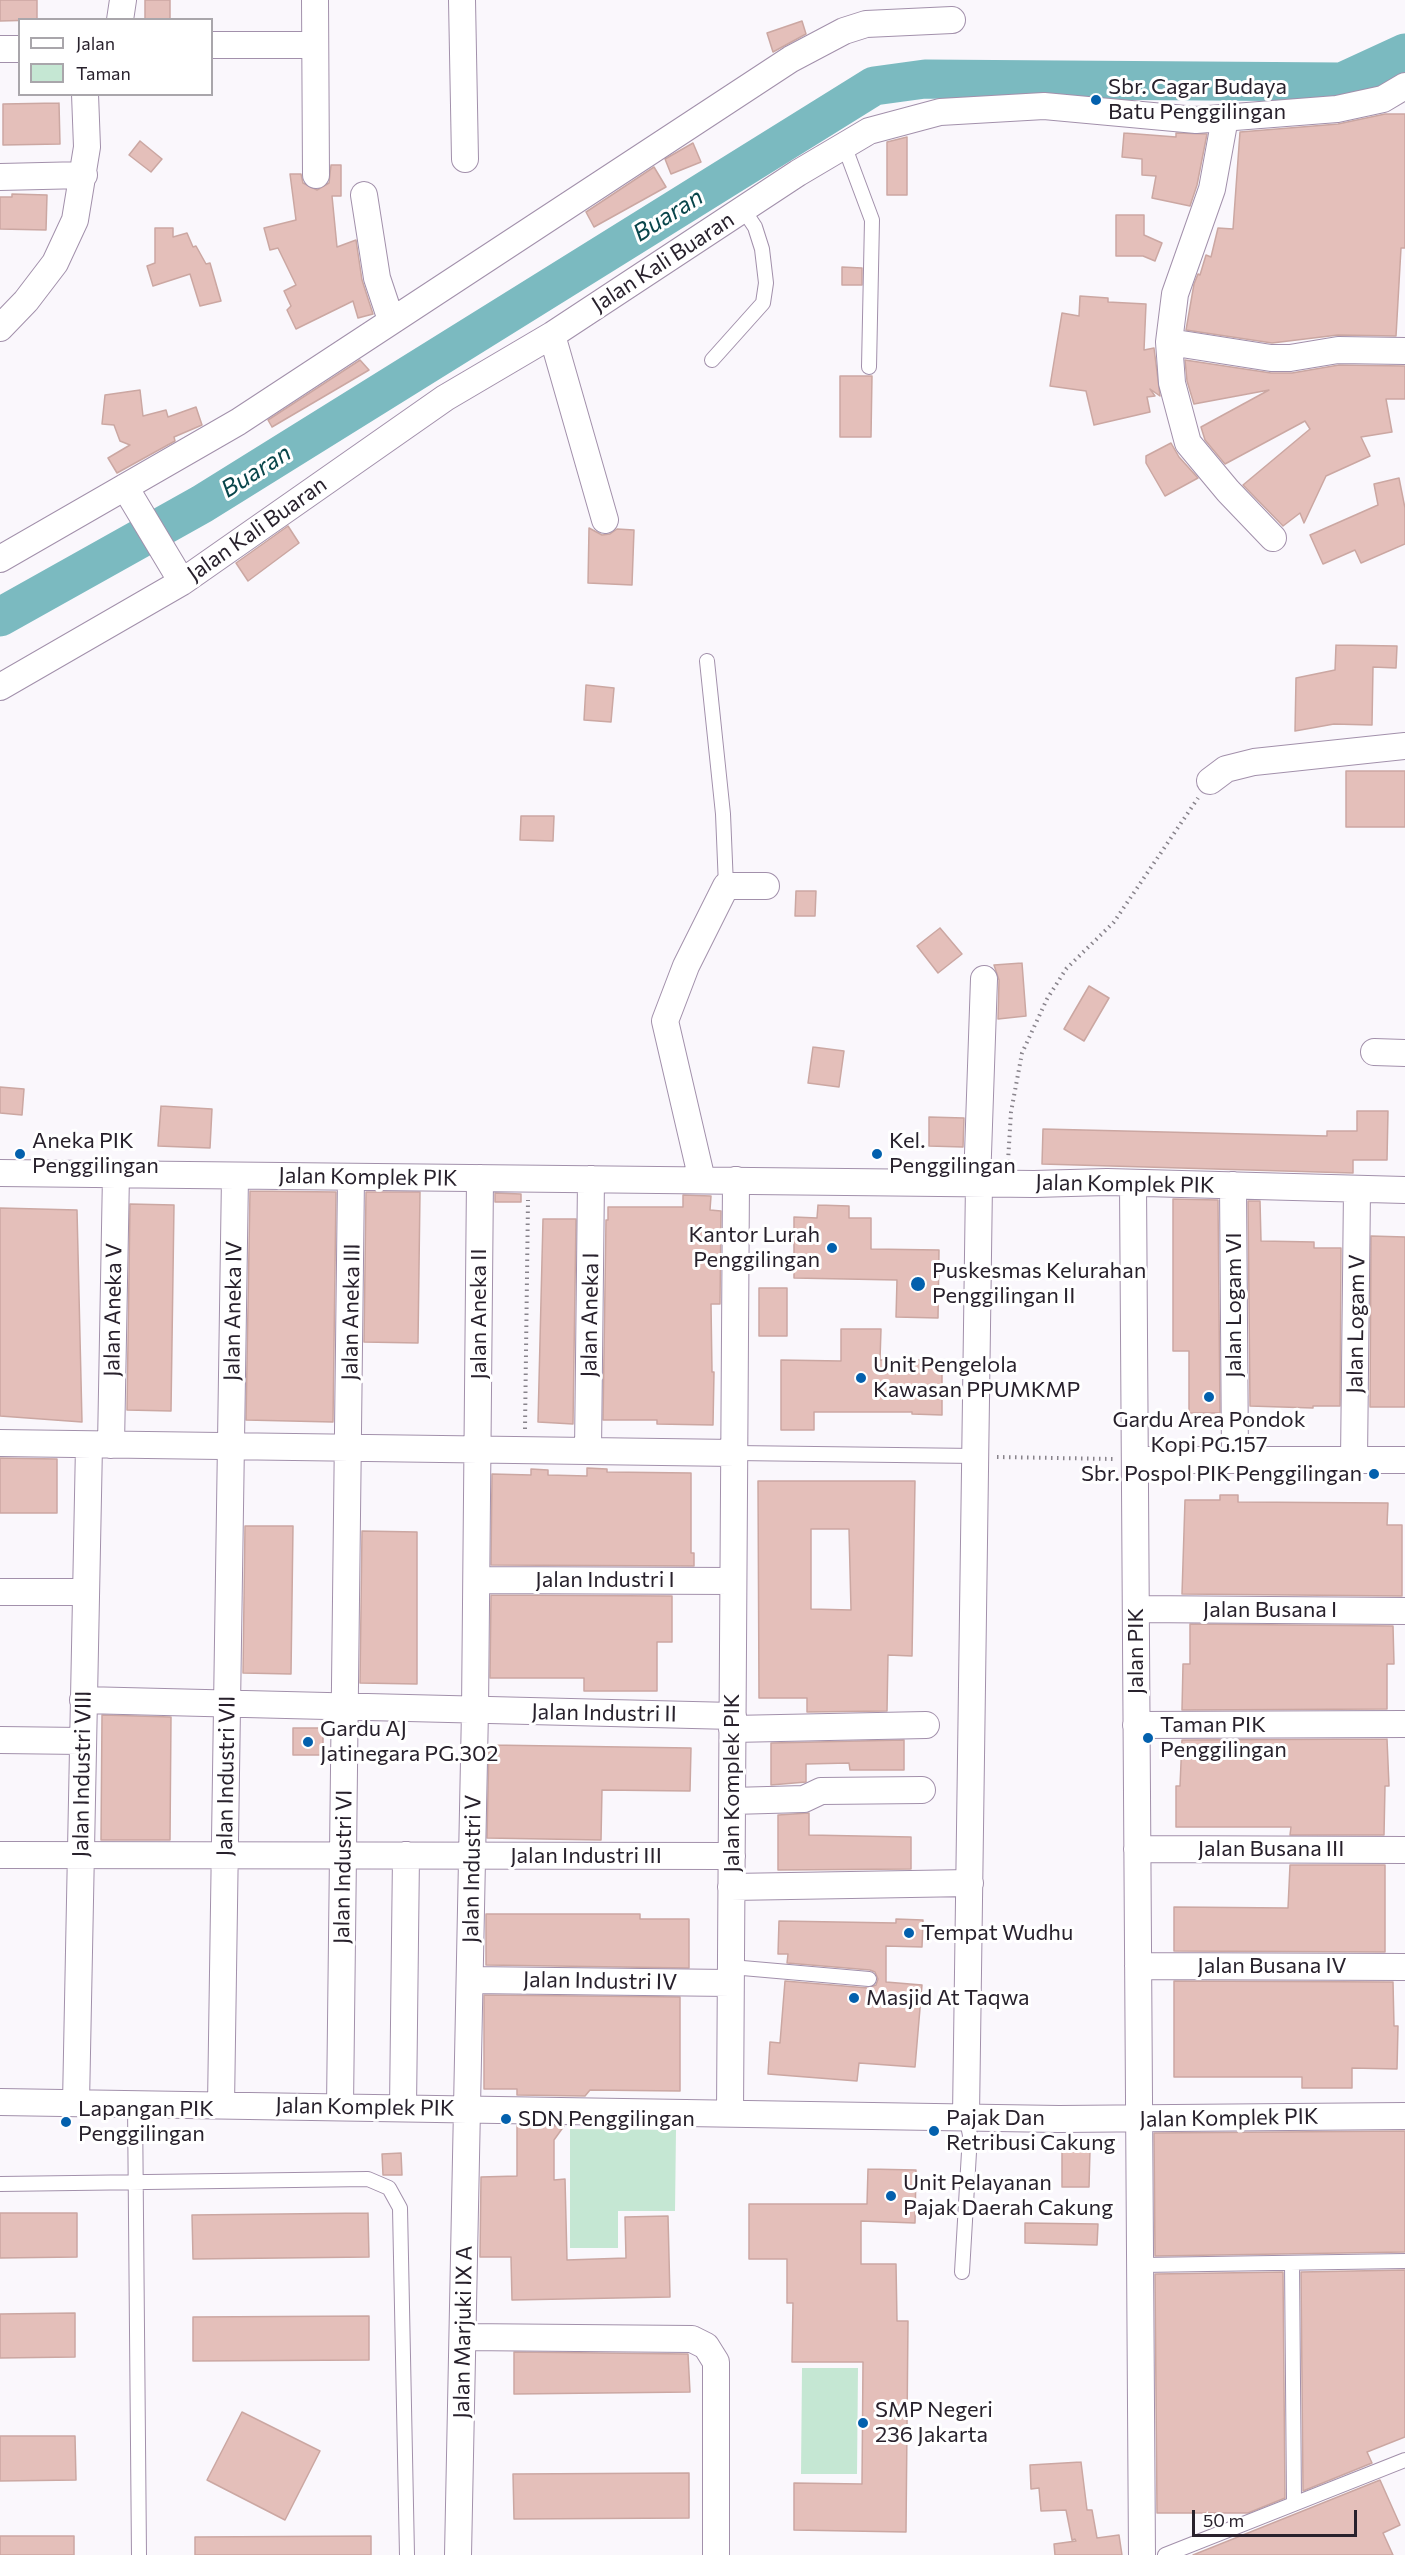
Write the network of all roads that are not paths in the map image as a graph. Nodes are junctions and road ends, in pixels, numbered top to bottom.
1 (123, 0) edge
2 (315, 0) edge
3 (462, 0) edge
4 (120, 18) edge
5 (952, 20) dead end
6 (213, 45) edge
7 (315, 45) junction
8 (0, 49) edge
9 (18, 49) edge
10 (1405, 86) edge
11 (85, 96) edge
12 (101, 96) edge
13 (1226, 118) junction
14 (844, 145) junction
15 (102, 153) dead end
16 (465, 159) dead end
17 (316, 175) dead end
18 (84, 176) junction
19 (0, 177) edge
20 (364, 195) dead end
21 (743, 209) junction
22 (26, 301) junction
23 (0, 302) edge
24 (391, 320) junction
25 (0, 328) edge
26 (552, 335) junction
27 (1169, 342) junction
28 (1405, 351) edge
29 (712, 360) dead end
30 (869, 367) dead end
31 (128, 492) junction
32 (605, 520) dead end
33 (1274, 538) dead end
34 (0, 559) edge
35 (178, 575) junction
36 (707, 661) dead end
37 (0, 687) edge
38 (1405, 746) edge
39 (1210, 781) road end
40 (726, 886) junction
41 (766, 886) dead end
42 (984, 979) dead end
43 (1374, 1052) dead end
44 (1405, 1053) edge
45 (0, 1173) edge
46 (116, 1174) junction
47 (235, 1176) junction
48 (351, 1177) junction
49 (480, 1178) junction
50 (591, 1179) junction
51 (702, 1180) junction
52 (736, 1180) junction
53 (978, 1183) junction
54 (1134, 1183) junction
55 (1233, 1185) junction
56 (1357, 1189) junction
57 (1405, 1190) edge
58 (0, 1443) edge
59 (100, 1445) junction
60 (231, 1446) junction
61 (349, 1448) junction
62 (479, 1450) junction
63 (588, 1451) junction
64 (735, 1454) junction
65 (976, 1456) junction
66 (1135, 1460) junction
67 (1235, 1460) junction
68 (1354, 1460) junction
69 (1405, 1460) edge
70 (477, 1580) junction
71 (733, 1581) junction
72 (0, 1592) edge
73 (86, 1592) junction
74 (1136, 1609) junction
75 (1405, 1611) edge
76 (83, 1700) junction
77 (227, 1704) junction
78 (345, 1706) junction
79 (476, 1710) junction
80 (733, 1722) junction
81 (1405, 1724) edge
82 (926, 1725) dead end
83 (1136, 1725) junction
84 (0, 1740) edge
85 (82, 1741) junction
86 (922, 1790) dead end
87 (732, 1801) junction
88 (1137, 1849) junction
89 (1405, 1850) edge
90 (0, 1855) edge
91 (80, 1855) junction
92 (225, 1855) junction
93 (343, 1855) junction
94 (406, 1855) junction
95 (472, 1855) junction
96 (732, 1856) junction
97 (970, 1883) junction
98 (731, 1887) junction
99 (1138, 1966) junction
100 (1405, 1967) edge
101 (731, 1975) junction
102 (869, 1979) dead end
103 (470, 1980) junction
104 (0, 2102) edge
105 (76, 2103) junction
106 (135, 2104) junction
107 (221, 2105) junction
108 (340, 2107) junction
109 (403, 2108) junction
110 (467, 2109) junction
111 (730, 2112) junction
112 (966, 2116) junction
113 (1405, 2116) edge
114 (1139, 2119) junction
115 (0, 2184) edge
116 (135, 2184) junction
117 (1405, 2261) edge
118 (1292, 2263) junction
119 (1142, 2265) junction
120 (962, 2272) dead end
121 (463, 2337) junction
122 (1405, 2460) edge
123 (1294, 2502) junction
124 (139, 2555) edge
125 (407, 2555) edge
126 (458, 2555) edge
127 (716, 2555) edge
128 (1142, 2555) edge
129 (1166, 2555) edge

1 - 4 street
2 - 7 street
3 - 16 street
5 - 24 street
6 - 7 street
7 - 17 street
8 - 9 street
10 - 13 street, Jalan Kali Buaran
11 - 18 street
12 - 15 street
13 - 14 street, Jalan Kali Buaran
13 - 27 street
14 - 21 street, Jalan Kali Buaran
14 - 30 lane
18 - 19 street
18 - 22 street
20 - 24 street
21 - 26 street, Jalan Kali Buaran
21 - 29 lane
22 - 23 street
22 - 25 street
24 - 31 street
26 - 32 street
26 - 35 street, Jalan Kali Buaran
27 - 28 street
27 - 33 street
31 - 34 street
31 - 35 street
35 - 37 street, Jalan Kali Buaran
36 - 40 lane
38 - 39 street
40 - 41 street
40 - 51 street
42 - 53 street
43 - 44 street
45 - 46 street, Jalan Komplek PIK
46 - 47 street, Jalan Komplek PIK
46 - 59 street, Jalan Aneka V
47 - 48 street, Jalan Komplek PIK
47 - 60 street, Jalan Aneka IV
48 - 49 street, Jalan Komplek PIK
48 - 61 street, Jalan Aneka III
49 - 50 street, Jalan Komplek PIK
49 - 62 street, Jalan Aneka II
50 - 51 street, Jalan Komplek PIK
50 - 63 street, Jalan Aneka I
51 - 52 street, Jalan Komplek PIK
52 - 53 street, Jalan Komplek PIK
52 - 64 street, Jalan Komplek PIK
53 - 54 street, Jalan Komplek PIK
53 - 65 street
54 - 55 street, Jalan Komplek PIK
54 - 66 street, Jalan PIK
55 - 56 street, Jalan Komplek PIK
55 - 67 street, Jalan Logam VI
56 - 57 street, Jalan Komplek PIK
56 - 68 street, Jalan Logam V
58 - 59 street
59 - 60 street
59 - 73 street, Jalan Industri VIII
60 - 61 street
60 - 77 street, Jalan Industri VII
61 - 62 street
61 - 78 street, Jalan Industri VI
62 - 63 street
62 - 70 street, Jalan Industri V
63 - 64 street
64 - 65 lane
64 - 71 street, Jalan Komplek PIK
65 - 97 street
66 - 67 street
66 - 74 street, Jalan PIK
67 - 68 street
68 - 69 street
70 - 71 street, Jalan Industri I
70 - 79 street, Jalan Industri V
71 - 80 street, Jalan Komplek PIK
72 - 73 street
73 - 76 street, Jalan Industri VIII
74 - 75 street, Jalan Busana I
74 - 83 street, Jalan PIK
76 - 77 street
76 - 85 street, Jalan Industri VIII
77 - 78 street
77 - 92 street, Jalan Industri VII
78 - 79 street
78 - 93 street, Jalan Industri VI
79 - 80 street, Jalan Industri II
79 - 95 street, Jalan Industri V
80 - 82 street, Jalan Industri II
80 - 87 street, Jalan Komplek PIK
81 - 83 street
83 - 88 street, Jalan PIK
84 - 85 street
85 - 91 street, Jalan Industri VIII
86 - 87 street
87 - 96 street, Jalan Komplek PIK
88 - 89 street, Jalan Busana III
88 - 99 street, Jalan PIK
90 - 91 street, Jalan Industri III
91 - 92 street, Jalan Industri III
91 - 105 street, Jalan Industri VIII
92 - 93 street, Jalan Industri III
92 - 107 street, Jalan Industri VII
93 - 94 street, Jalan Industri III
93 - 108 street, Jalan Industri VI
94 - 95 street, Jalan Industri III
94 - 109 street
95 - 96 street, Jalan Industri III
95 - 103 street, Jalan Industri V
96 - 98 street, Jalan Komplek PIK
97 - 98 street
97 - 112 street
98 - 101 street, Jalan Komplek PIK
99 - 100 street, Jalan Busana IV
99 - 114 street, Jalan PIK
101 - 102 lane
101 - 103 street, Jalan Industri IV
101 - 111 street, Jalan Komplek PIK
103 - 110 street, Jalan Industri V
104 - 105 street, Jalan Komplek PIK
105 - 106 street, Jalan Komplek PIK
106 - 107 street, Jalan Komplek PIK
106 - 116 lane
107 - 108 street, Jalan Komplek PIK
108 - 109 street, Jalan Komplek PIK
109 - 110 street, Jalan Komplek PIK
110 - 111 street, Jalan Komplek PIK
110 - 121 street, Jalan Marjuki IX A
111 - 112 street, Jalan Komplek PIK
112 - 114 street, Jalan Komplek PIK
112 - 120 lane
113 - 114 street, Jalan Komplek PIK
114 - 119 street, Jalan PIK
115 - 116 lane
116 - 124 lane
116 - 125 lane
117 - 118 lane
118 - 119 lane
118 - 123 lane
119 - 128 street, Jalan PIK
121 - 126 street, Jalan Marjuki IX A
121 - 127 street
122 - 123 lane
123 - 129 lane

